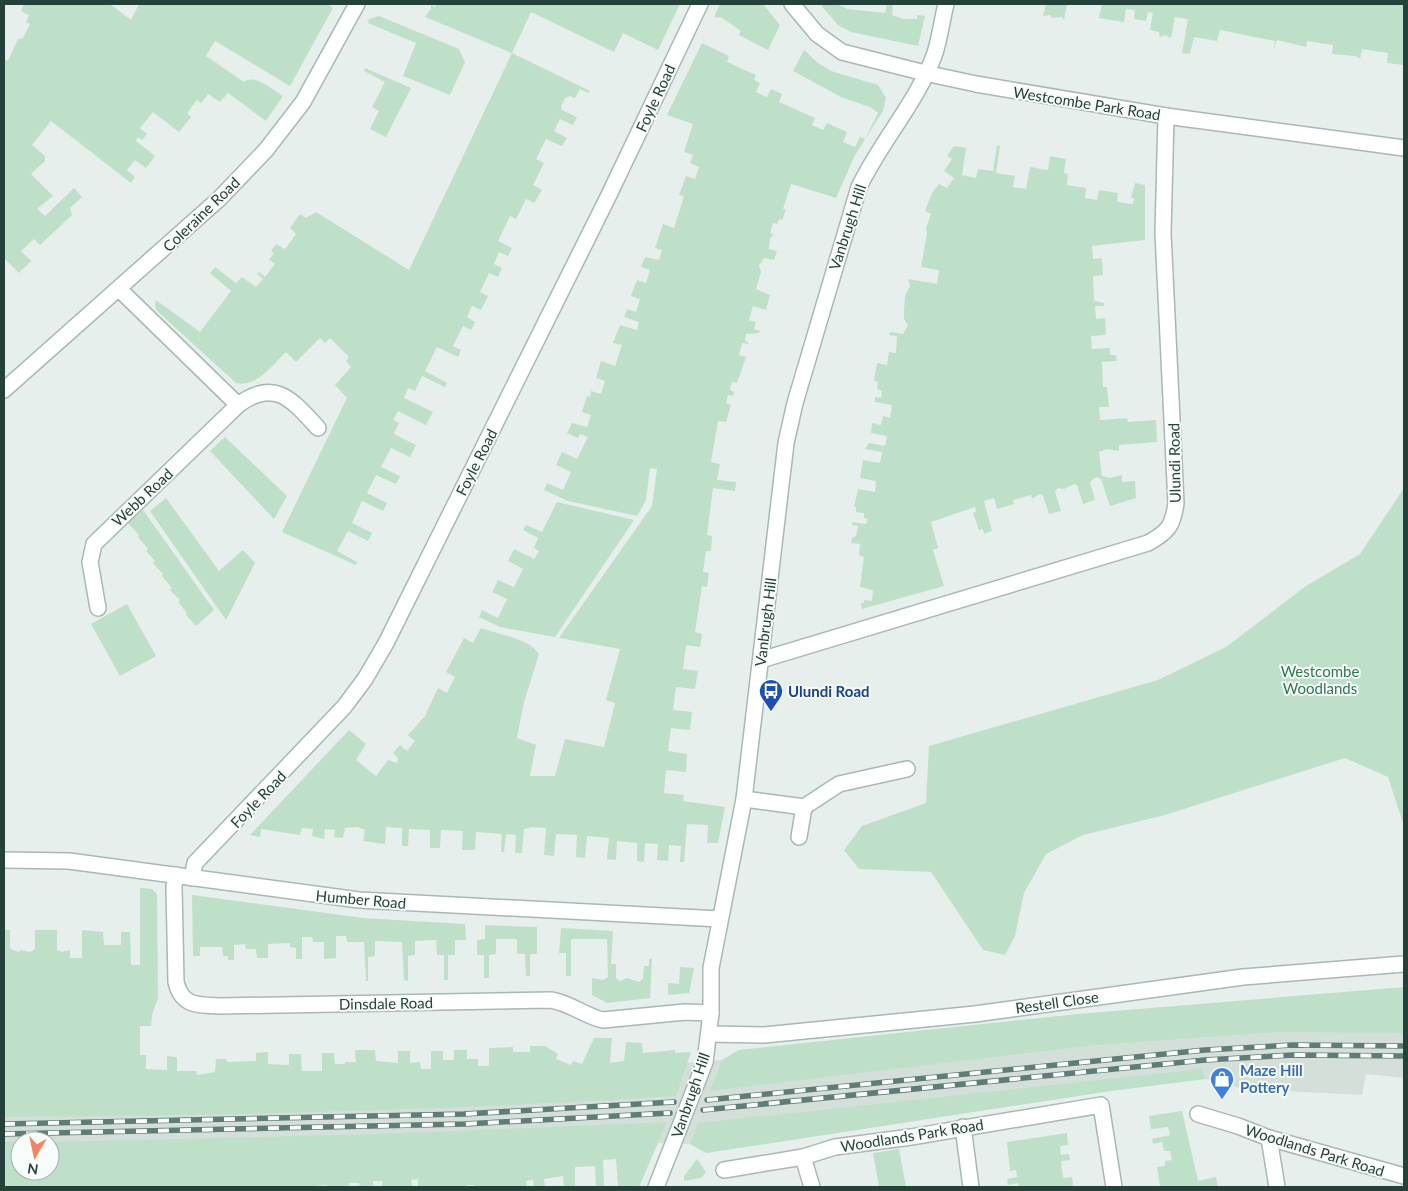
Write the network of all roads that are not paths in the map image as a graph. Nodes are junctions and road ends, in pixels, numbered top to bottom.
1 (358, 4) edge
2 (700, 4) edge
3 (792, 4) edge
4 (946, 4) edge
5 (925, 73) junction
6 (1166, 116) junction
7 (1404, 148) edge
8 (119, 289) junction
9 (4, 390) edge
10 (238, 405) junction
11 (318, 428) dead end
12 (98, 608) dead end
13 (761, 660) junction
14 (907, 769) dead end
15 (744, 799) junction
16 (804, 807) junction
17 (799, 837) dead end
18 (4, 860) edge
19 (176, 875) junction
20 (192, 878) junction
21 (720, 920) junction
22 (1404, 964) edge
23 (710, 1013) junction
24 (708, 1034) junction
25 (1198, 1114) dead end
26 (963, 1127) junction
27 (1269, 1138) junction
28 (803, 1157) junction
29 (724, 1170) dead end
30 (1404, 1176) edge
31 (656, 1187) edge
32 (812, 1187) edge
33 (971, 1187) edge
34 (1114, 1187) edge
35 (1277, 1187) edge

1 - 8 street, Coleraine Road
2 - 20 street, Foyle Road
3 - 5 street, Westcombe Park Road
4 - 5 street, Vanbrugh Hill
5 - 6 street, Westcombe Park Road
5 - 13 street, Vanbrugh Hill
6 - 7 street, Westcombe Park Road
6 - 13 street, Ulundi Road
8 - 9 street, Coleraine Road
8 - 10 street
10 - 11 street, Webb Road
10 - 12 street, Webb Road
13 - 15 street, Vanbrugh Hill
14 - 16 street
15 - 16 street
15 - 21 street, Vanbrugh Hill
16 - 17 street
18 - 19 street, Humber Road
19 - 20 street, Humber Road
19 - 23 street, Dinsdale Road
20 - 21 street, Humber Road
21 - 23 street, Vanbrugh Hill
22 - 24 street, Restell Close
23 - 24 street, Vanbrugh Hill
24 - 31 street, Vanbrugh Hill, bridge
25 - 27 street, Woodlands Park Road
26 - 28 street, Woodlands Park Road
26 - 33 street
26 - 34 street, Woodlands Park Road
27 - 30 street, Woodlands Park Road
27 - 35 street
28 - 29 street, Woodlands Park Road
28 - 32 street

